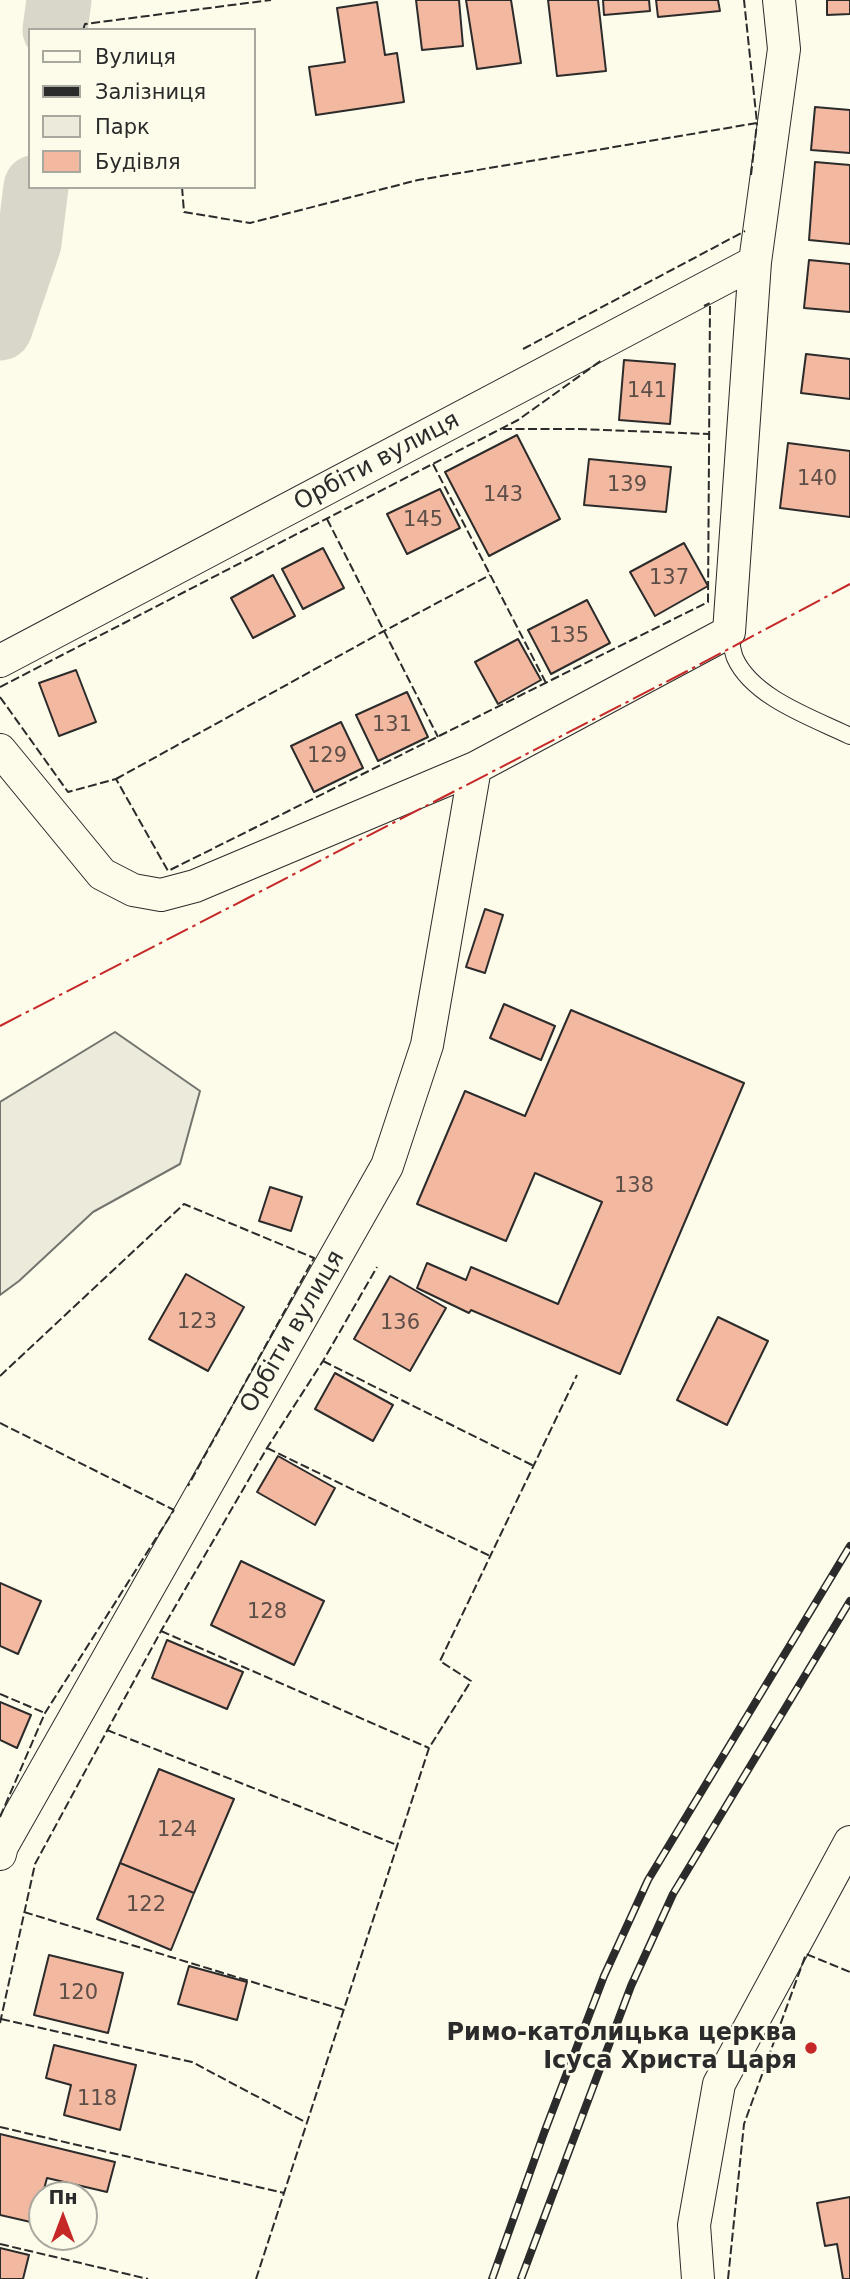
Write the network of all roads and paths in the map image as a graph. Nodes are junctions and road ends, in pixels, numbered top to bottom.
1 (779, 0) edge
2 (755, 262) junction
3 (729, 632) junction
4 (0, 661) edge
5 (850, 736) edge
6 (0, 750) edge
7 (475, 768) junction
8 (850, 1842) edge
9 (0, 1854) edge
10 (698, 2279) edge

1 - 2 street
2 - 3 street
2 - 4 street, Орбіти вулиця
3 - 5 lane
3 - 7 street
6 - 7 street
7 - 9 street, Орбіти вулиця
8 - 10 street

